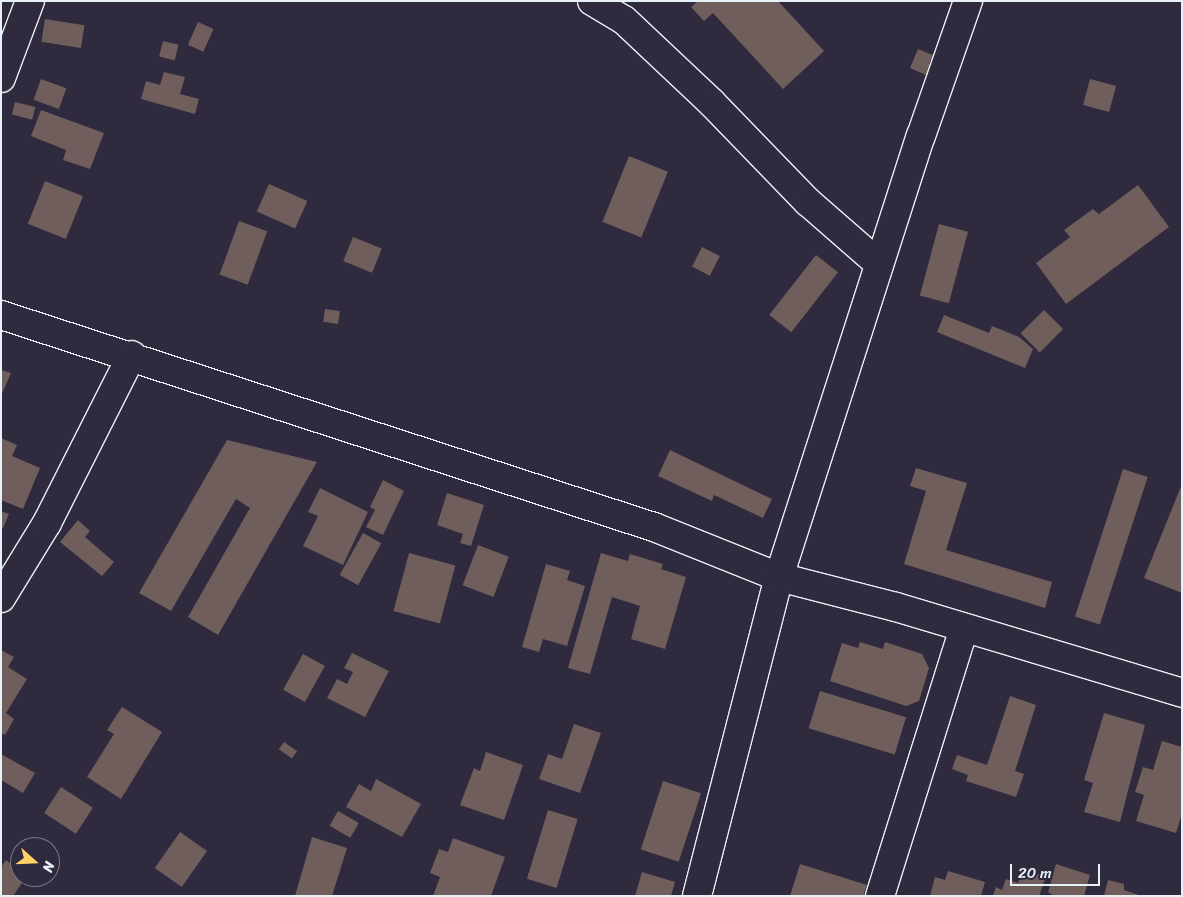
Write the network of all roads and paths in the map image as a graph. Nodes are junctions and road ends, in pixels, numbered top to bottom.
1 (30, 1) edge
2 (592, 1) edge
3 (968, 1) edge
4 (1, 78) edge
5 (879, 264) junction
6 (1, 315) edge
7 (132, 355) junction
8 (779, 577) junction
9 (1, 598) edge
10 (964, 628) junction
11 (1182, 693) edge
12 (697, 896) edge
13 (880, 896) edge

1 - 4 street
2 - 5 street
3 - 5 street
5 - 8 street
6 - 7 street
7 - 8 street
7 - 9 street
8 - 10 street
8 - 12 street
10 - 11 street
10 - 13 street

